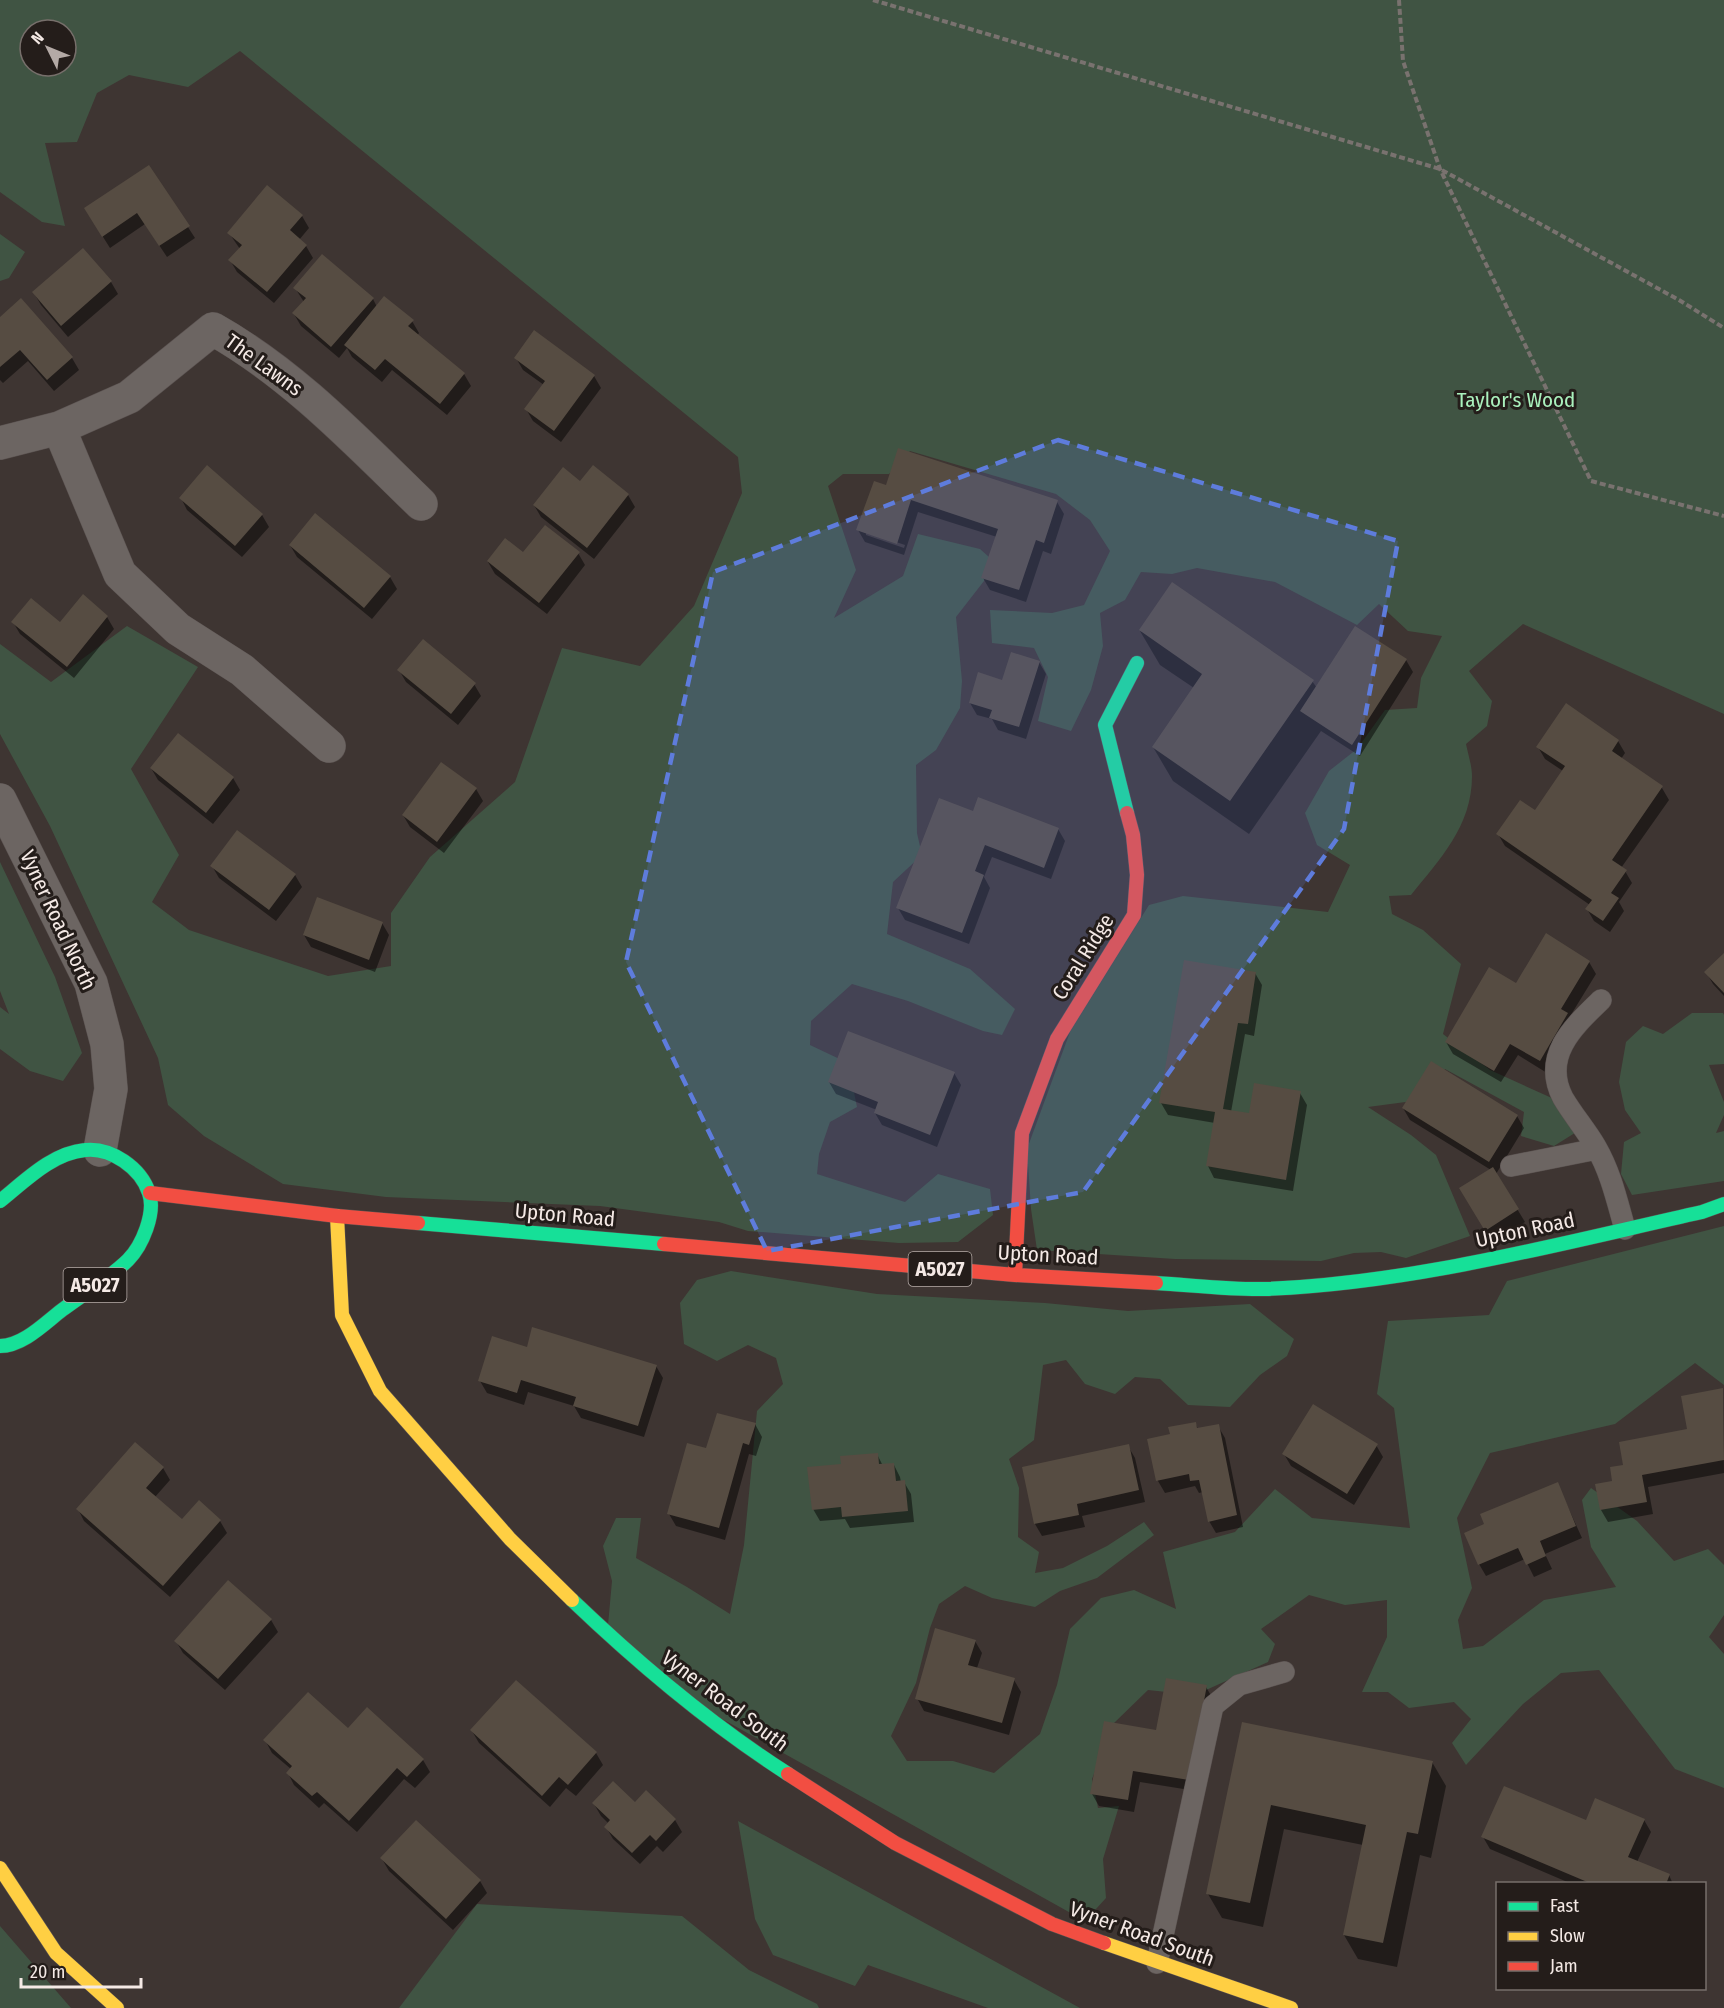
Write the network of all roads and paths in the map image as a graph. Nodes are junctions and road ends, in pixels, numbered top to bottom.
1 (873, 0) edge
2 (1399, 0) edge
3 (1440, 169) junction
4 (1724, 328) edge
5 (59, 428) junction
6 (0, 443) edge
7 (421, 504) dead end
8 (1724, 516) edge
9 (1137, 663) dead end
10 (329, 746) dead end
11 (0, 800) edge
12 (1601, 1000) dead end
13 (1597, 1149) junction
14 (100, 1150) junction
15 (1511, 1166) dead end
16 (150, 1193) junction
17 (0, 1201) edge
18 (1724, 1204) edge
19 (337, 1216) junction
20 (1625, 1229) junction
21 (1015, 1275) junction
22 (0, 1346) edge
23 (1284, 1672) dead end
24 (0, 1868) edge
25 (1157, 1963) junction
26 (117, 2008) edge
27 (1291, 2008) edge

1 - 3 path
2 - 3 path
3 - 4 path
3 - 8 path
5 - 6 street, The Lawns
5 - 7 street, The Lawns
5 - 10 street
9 - 21 main road, Coral Ridge
11 - 14 street, Vyner Road North
12 - 13 lane
13 - 15 lane
13 - 20 lane
14 - 16 main road
14 - 17 main road
16 - 19 main road, Upton Road / A5027
16 - 22 main road, A5027
18 - 20 main road, Upton Road / A5027
19 - 21 main road, Upton Road / A5027
19 - 25 main road, Vyner Road South
20 - 21 main road, Upton Road / A5027
23 - 25 lane
24 - 26 main road
25 - 27 main road, Vyner Road South

